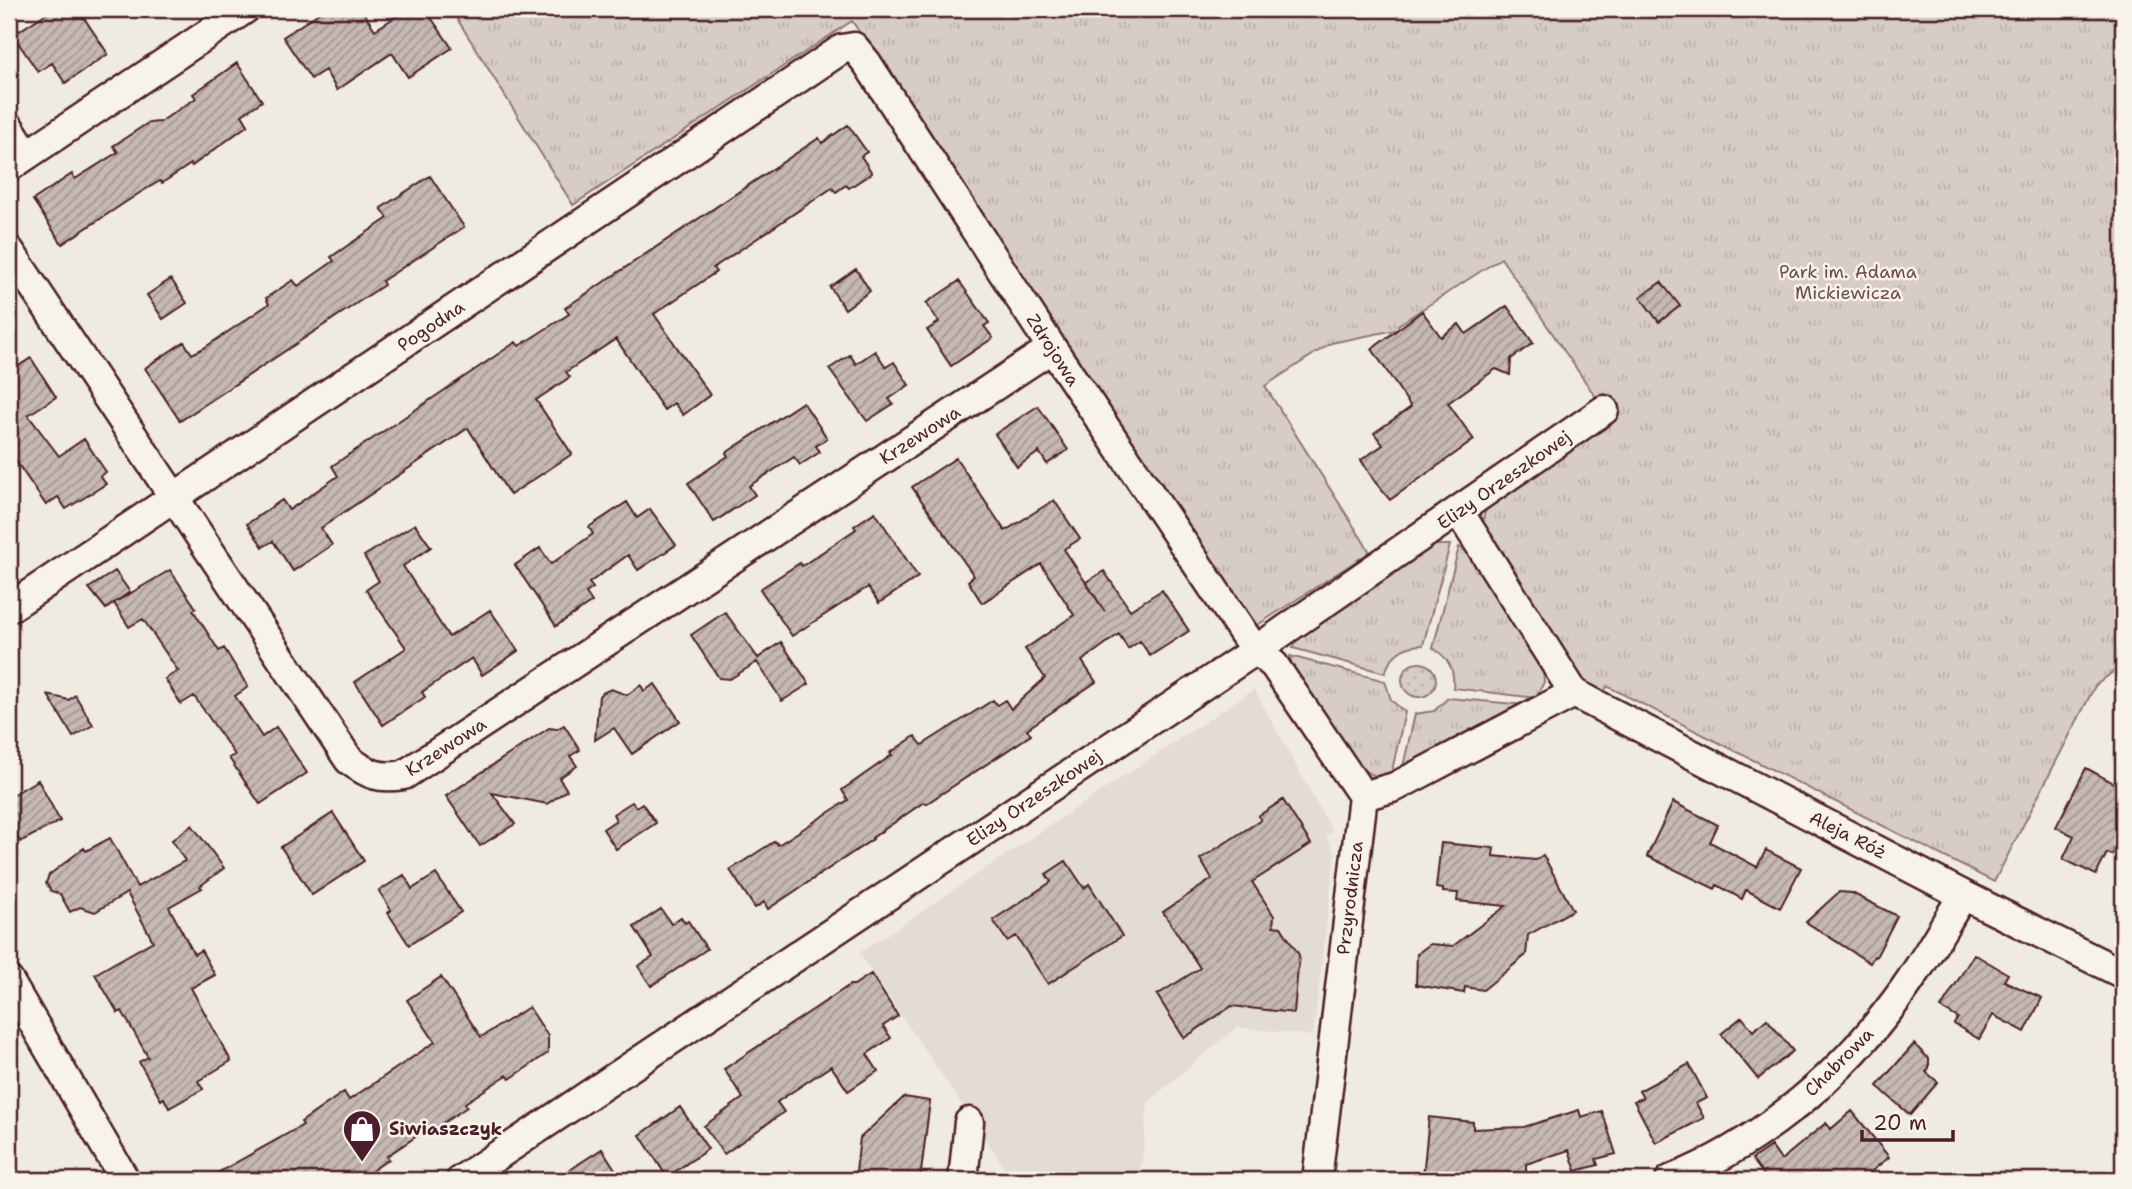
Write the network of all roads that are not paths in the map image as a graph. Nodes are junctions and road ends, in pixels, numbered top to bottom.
1 (245, 9) edge
2 (854, 47) joint
3 (9, 127) edge
4 (18, 161) edge
5 (9, 250) edge
6 (1052, 348) junction
7 (1604, 410) dead end
8 (174, 498) junction
9 (1459, 512) junction
10 (9, 608) edge
11 (1256, 650) junction
12 (1574, 693) junction
13 (1363, 796) junction
14 (1963, 895) junction
15 (2123, 974) edge
16 (9, 981) edge
17 (969, 1122) dead end
18 (125, 1180) edge
19 (461, 1180) edge
20 (962, 1180) edge
21 (1317, 1180) edge
22 (1670, 1180) edge

1 - 4 street
2 - 6 street, Zdrojowa
2 - 8 street, Pogodna
3 - 4 street
5 - 8 street, Krzewowa
6 - 8 street, Krzewowa
6 - 11 street, Zdrojowa
7 - 9 street, Elizy Orzeszkowej
8 - 10 street, Pogodna
9 - 11 street, Elizy Orzeszkowej
9 - 12 street
11 - 13 street
11 - 19 street, Elizy Orzeszkowej
12 - 13 street
12 - 14 street, Aleja Róż
13 - 21 street, Przyrodnicza
14 - 15 street, Aleja Róż
14 - 22 street, Chabrowa
16 - 18 street
17 - 20 street

